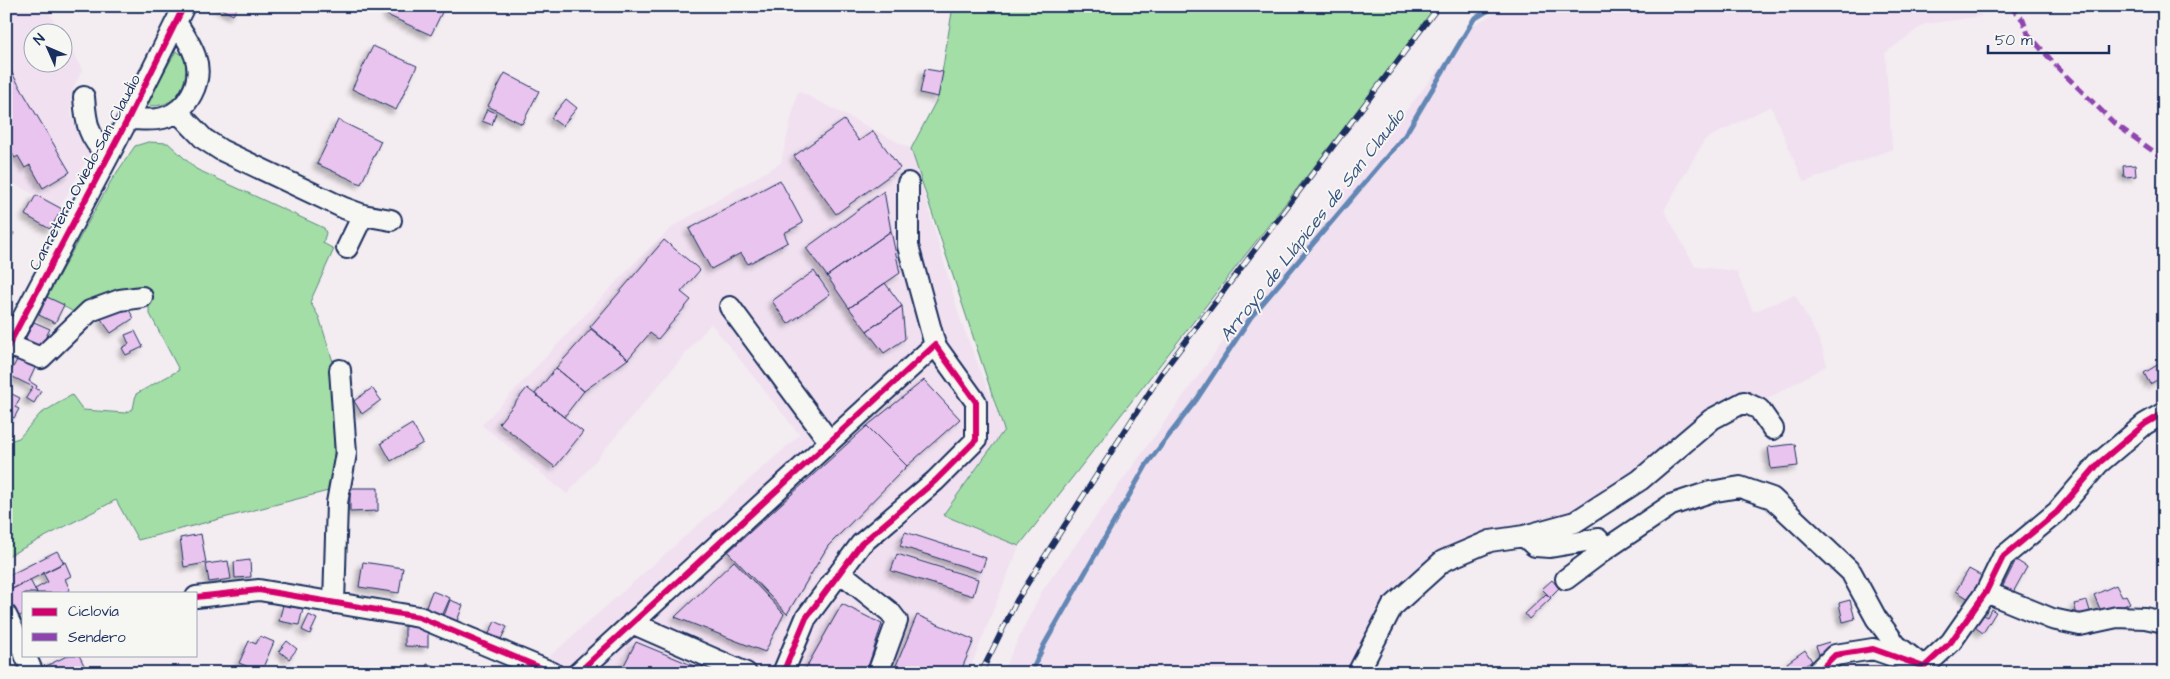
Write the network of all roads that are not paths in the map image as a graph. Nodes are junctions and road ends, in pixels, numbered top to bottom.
1 (178, 12) edge
2 (84, 97) dead end
3 (177, 112) junction
4 (128, 119) junction
5 (108, 156) junction
6 (908, 183) dead end
7 (363, 215) junction
8 (391, 220) dead end
9 (348, 248) dead end
10 (142, 297) dead end
11 (730, 306) dead end
12 (935, 345) junction
13 (8, 347) edge
14 (340, 370) dead end
15 (2164, 412) edge
16 (1773, 429) dead end
17 (829, 441) junction
18 (1524, 536) junction
19 (1606, 549) junction
20 (840, 572) junction
21 (1566, 579) dead end
22 (1986, 592) junction
23 (198, 597) edge
24 (334, 603) junction
25 (14, 622) edge
26 (2164, 622) edge
27 (632, 623) junction
28 (22, 648) edge
29 (25, 656) edge
30 (1924, 667) junction
31 (33, 673) edge
32 (553, 673) edge
33 (578, 673) edge
34 (746, 673) edge
35 (783, 673) edge
36 (878, 673) edge
37 (1358, 673) edge
38 (1817, 673) edge

1 - 3 street
1 - 4 street, Carretera Oviedo-San Claudio
2 - 5 street
3 - 4 street
3 - 7 street
4 - 5 street, Carretera Oviedo-San Claudio
5 - 13 street, Carretera Oviedo-San Claudio
6 - 12 street
7 - 8 street
7 - 9 street
10 - 13 street
11 - 17 street
12 - 17 street
12 - 20 street
14 - 24 street
15 - 22 street
16 - 18 street
17 - 27 street
18 - 19 street
18 - 37 street
19 - 21 street
19 - 30 street
20 - 35 street
20 - 36 street
22 - 26 street
22 - 30 street
23 - 24 street
24 - 32 street
25 - 28 street
27 - 33 street
27 - 34 street
29 - 31 street
30 - 38 street

